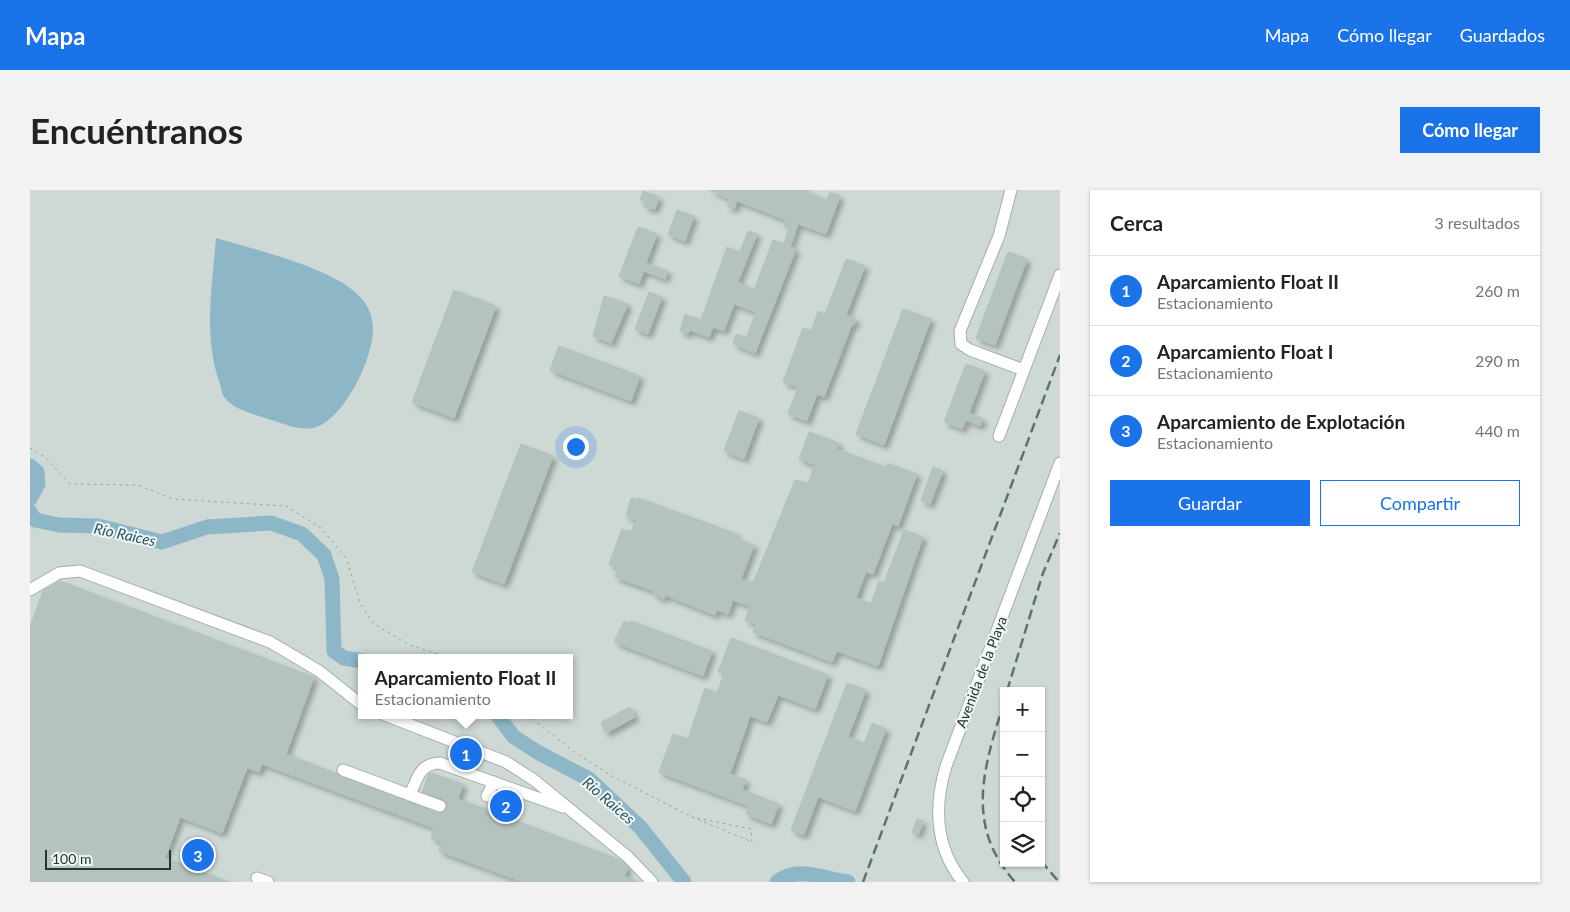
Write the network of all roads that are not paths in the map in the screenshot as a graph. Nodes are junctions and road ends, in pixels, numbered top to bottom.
1 (1011, 190) edge
2 (1060, 275) edge
3 (1024, 370) junction
4 (999, 436) dead end
5 (1060, 463) edge
6 (30, 590) edge
7 (358, 702) edge
8 (394, 719) edge
9 (343, 770) dead end
10 (494, 782) junction
11 (410, 794) junction
12 (487, 796) dead end
13 (440, 806) dead end
14 (571, 810) junction
15 (256, 878) dead end
16 (268, 882) edge
17 (652, 882) edge
18 (963, 882) edge

1 - 3 street
2 - 3 street
3 - 4 street
5 - 18 street, Avenida de la Playa
6 - 7 street
8 - 14 street
9 - 11 street
10 - 11 street
10 - 12 street
10 - 14 street
11 - 13 street
14 - 17 street
15 - 16 street

